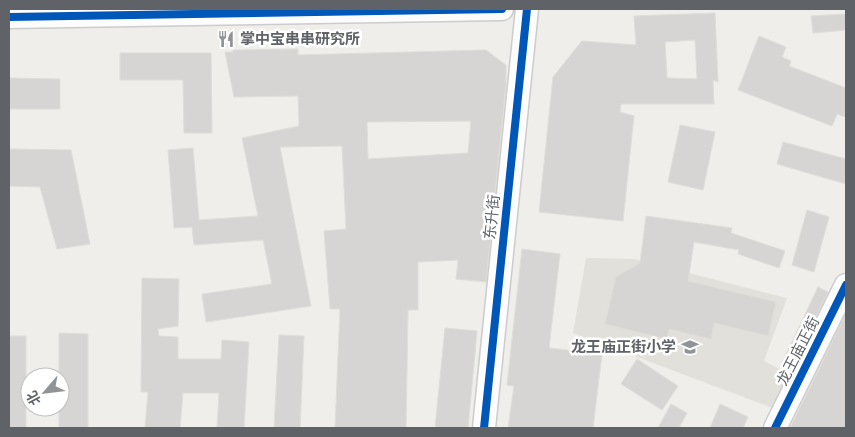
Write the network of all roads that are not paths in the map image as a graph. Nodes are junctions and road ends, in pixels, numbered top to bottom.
1 (502, 9) edge
2 (527, 9) edge
3 (9, 17) edge
4 (846, 285) edge
5 (484, 428) edge
6 (775, 428) edge

1 - 3 street
2 - 5 street, 东升街
4 - 6 street, 龙王庙正街

